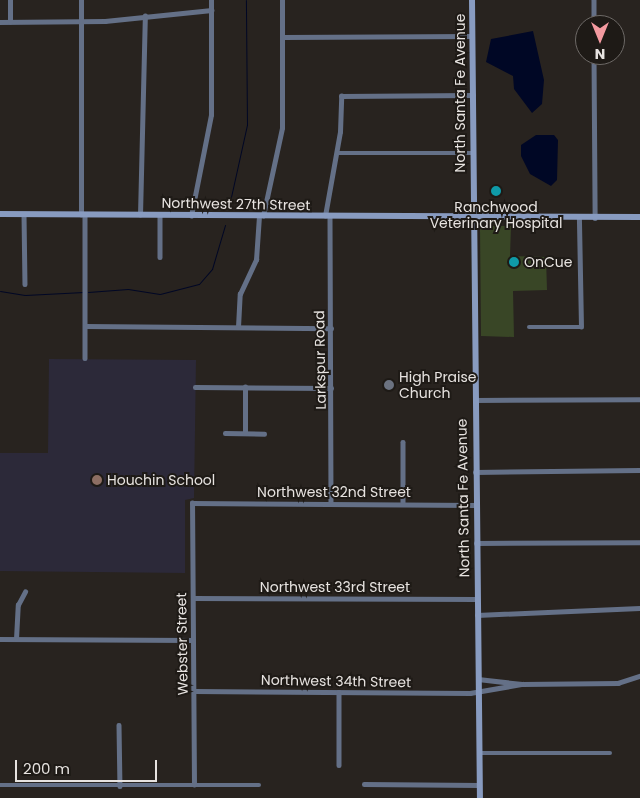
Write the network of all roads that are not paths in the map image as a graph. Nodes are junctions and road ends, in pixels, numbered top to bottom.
1 (10, 0) edge
2 (81, 0) edge
3 (211, 0) edge
4 (282, 0) edge
5 (472, 0) edge
6 (594, 0) edge
7 (211, 10) junction
8 (594, 15) edge
9 (145, 16) junction
10 (0, 22) edge
11 (10, 22) junction
12 (81, 22) junction
13 (472, 36) junction
14 (283, 37) junction
15 (594, 65) edge
16 (473, 95) junction
17 (472, 153) junction
18 (336, 154) junction
19 (0, 214) edge
20 (24, 214) junction
21 (83, 215) junction
22 (140, 215) junction
23 (160, 215) junction
24 (191, 216) junction
25 (261, 216) junction
26 (327, 217) junction
27 (640, 217) edge
28 (472, 218) junction
29 (579, 218) junction
30 (595, 218) junction
31 (160, 257) dead end
32 (25, 284) dead end
33 (85, 326) junction
34 (529, 327) dead end
35 (238, 328) junction
36 (331, 328) junction
37 (85, 358) dead end
38 (195, 387) dead end
39 (245, 387) junction
40 (331, 388) junction
41 (640, 399) edge
42 (475, 400) junction
43 (225, 433) dead end
44 (245, 433) junction
45 (264, 434) dead end
46 (403, 442) dead end
47 (640, 470) edge
48 (475, 472) junction
49 (192, 503) joint
50 (331, 504) junction
51 (403, 504) junction
52 (476, 505) junction
53 (640, 542) edge
54 (476, 543) junction
55 (25, 592) dead end
56 (193, 598) junction
57 (477, 600) junction
58 (640, 608) edge
59 (477, 615) junction
60 (0, 639) edge
61 (16, 639) junction
62 (193, 640) junction
63 (640, 676) edge
64 (478, 678) junction
65 (522, 684) junction
66 (194, 691) junction
67 (478, 691) junction
68 (339, 692) junction
69 (119, 725) dead end
70 (610, 753) dead end
71 (479, 754) junction
72 (339, 765) dead end
73 (194, 784) junction
74 (364, 784) dead end
75 (0, 785) edge
76 (259, 785) dead end
77 (120, 786) junction
78 (480, 786) junction
79 (480, 798) edge

1 - 11 street
2 - 12 street
3 - 7 street
4 - 14 street
5 - 13 main road, North Santa Fe Avenue
6 - 8 street
7 - 9 street
7 - 24 street
9 - 12 street
9 - 22 street
10 - 11 street
11 - 12 street
12 - 21 street
13 - 14 street
13 - 16 main road, North Santa Fe Avenue
14 - 25 street
15 - 30 street
16 - 17 main road, North Santa Fe Avenue
16 - 18 street, Larkspur Road
17 - 18 street
17 - 28 main road, North Santa Fe Avenue
18 - 26 street, Larkspur Road
19 - 20 main road, Northwest 27th Street
20 - 21 main road, Northwest 27th Street
20 - 32 street
21 - 22 main road, Northwest 27th Street
21 - 33 street
22 - 23 main road, Northwest 27th Street
23 - 24 main road, Northwest 27th Street
23 - 31 street
24 - 25 main road, Northwest 27th Street
25 - 26 main road, Northwest 27th Street
25 - 35 street
26 - 28 main road, Northwest 27th Street
26 - 36 street, Larkspur Road
27 - 30 main road, Northwest 27th Street
28 - 29 main road, Northwest 27th Street
28 - 42 main road, North Santa Fe Avenue
29 - 30 main road, Northwest 27th Street
29 - 34 street
33 - 35 street
33 - 37 street
35 - 36 street
36 - 40 street, Larkspur Road
38 - 39 street
39 - 40 street
39 - 44 street
40 - 50 street, Larkspur Road
41 - 42 street
42 - 48 main road, North Santa Fe Avenue
43 - 44 street
44 - 45 street
46 - 51 street
47 - 48 street
48 - 52 main road, North Santa Fe Avenue
49 - 50 street, Northwest 32nd Street
49 - 56 street, Webster Street
50 - 51 street, Northwest 32nd Street
51 - 52 street, Northwest 32nd Street
52 - 54 main road, North Santa Fe Avenue
53 - 54 street
54 - 57 main road, North Santa Fe Avenue
55 - 61 street
56 - 57 street, Northwest 33rd Street
56 - 62 street, Webster Street
57 - 59 main road, North Santa Fe Avenue
58 - 59 street
59 - 64 main road, North Santa Fe Avenue
60 - 61 street
61 - 62 street
62 - 66 street, Webster Street
63 - 65 street
64 - 65 street
64 - 67 main road, North Santa Fe Avenue
65 - 67 street, Northwest 34th Street
66 - 68 street, Northwest 34th Street
66 - 73 street, Webster Street
67 - 68 street, Northwest 34th Street
67 - 71 main road, North Santa Fe Avenue
68 - 72 street
69 - 77 street
70 - 71 street
71 - 78 main road, North Santa Fe Avenue
73 - 76 street
73 - 77 street
74 - 78 street
75 - 77 street
78 - 79 main road, North Santa Fe Avenue

